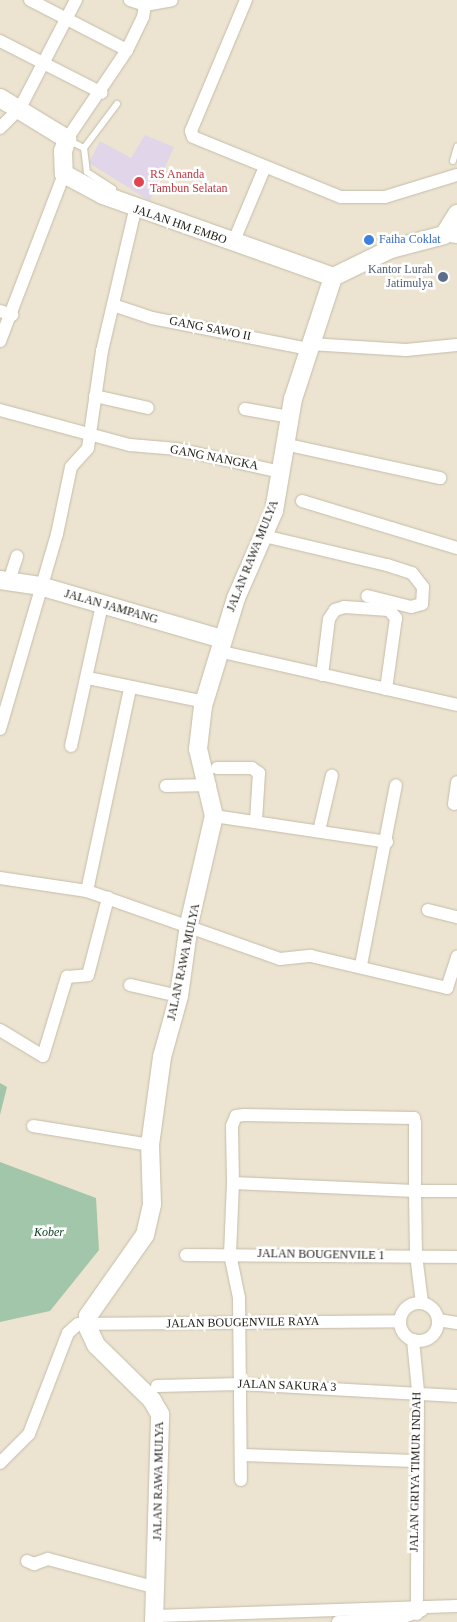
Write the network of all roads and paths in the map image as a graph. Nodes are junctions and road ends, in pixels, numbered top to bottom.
1 (30, 0) edge
2 (76, 0) edge
3 (130, 0) edge
4 (172, 0) edge
5 (246, 0) edge
6 (145, 3) edge
7 (66, 19) junction
8 (0, 41) edge
9 (128, 50) junction
10 (45, 63) junction
11 (102, 93) junction
12 (0, 98) edge
13 (117, 104) dead end
14 (20, 108) junction
15 (0, 128) edge
16 (67, 140) junction
17 (457, 147) edge
18 (84, 148) junction
19 (453, 161) dead end
20 (265, 167) junction
21 (64, 174) junction
22 (457, 175) edge
23 (113, 189) dead end
24 (135, 210) junction
25 (457, 214) edge
26 (451, 236) edge
27 (233, 243) junction
28 (333, 277) junction
29 (113, 304) junction
30 (6, 313) edge
31 (0, 341) edge
32 (309, 346) junction
33 (457, 346) edge
34 (95, 396) junction
35 (148, 408) dead end
36 (245, 409) dead end
37 (0, 410) edge
38 (290, 417) junction
39 (88, 434) junction
40 (284, 444) junction
41 (281, 472) junction
42 (440, 478) dead end
43 (302, 501) dead end
44 (264, 536) junction
45 (457, 548) edge
46 (17, 556) dead end
47 (5, 581) edge
48 (40, 586) junction
49 (366, 596) dead end
50 (102, 605) junction
51 (220, 645) junction
52 (322, 675) junction
53 (88, 678) junction
54 (130, 688) junction
55 (386, 690) junction
56 (205, 702) junction
57 (457, 705) edge
58 (0, 729) edge
59 (71, 746) dead end
60 (216, 768) dead end
61 (332, 775) dead end
62 (457, 782) edge
63 (210, 785) junction
64 (396, 785) dead end
65 (166, 786) dead end
66 (454, 804) dead end
67 (214, 816) junction
68 (256, 821) junction
69 (320, 831) junction
70 (387, 842) junction
71 (0, 878) edge
72 (87, 891) junction
73 (108, 898) junction
74 (428, 910) dead end
75 (457, 917) edge
76 (189, 924) junction
77 (457, 957) edge
78 (361, 966) junction
79 (130, 985) dead end
80 (452, 989) edge
81 (179, 996) junction
82 (0, 1030) edge
83 (33, 1126) dead end
84 (150, 1145) junction
85 (233, 1183) junction
86 (415, 1191) junction
87 (457, 1191) edge
88 (230, 1254) junction
89 (416, 1255) junction
90 (186, 1256) dead end
91 (457, 1256) edge
92 (422, 1303) junction
93 (438, 1320) junction
94 (400, 1321) junction
95 (87, 1323) junction
96 (240, 1323) junction
97 (457, 1323) edge
98 (413, 1340) junction
99 (241, 1384) junction
100 (157, 1386) dead end
101 (418, 1391) junction
102 (457, 1396) edge
103 (241, 1454) junction
104 (416, 1461) junction
105 (0, 1463) edge
106 (241, 1480) dead end
107 (27, 1562) dead end
108 (157, 1588) junction
109 (457, 1606) edge
110 (420, 1608) junction
111 (285, 1617) edge
112 (155, 1619) edge
113 (338, 1622) edge

1 - 7 street
2 - 7 street
3 - 6 street
4 - 6 street
5 - 20 street
6 - 9 street
7 - 9 street
7 - 10 street
8 - 10 street
9 - 11 street
10 - 11 street
10 - 14 street
11 - 16 street
12 - 14 main road
13 - 18 lane
14 - 15 street
14 - 16 main road
16 - 18 lane
16 - 21 main road
17 - 19 lane
18 - 23 lane
20 - 22 street
20 - 27 street
21 - 24 main road, JALAN HM EMBO
21 - 30 street
24 - 27 main road, JALAN HM EMBO
24 - 29 street
25 - 26 main road
26 - 28 main road
27 - 28 main road, JALAN HM EMBO
28 - 32 main road, JALAN RAWA MULYA
29 - 32 street, GANG SAWO II
29 - 34 street
30 - 31 street
32 - 33 street, GANG SAWO II
32 - 38 main road, JALAN RAWA MULYA
34 - 35 street
34 - 39 street
36 - 38 street
37 - 39 street, GANG NANGKA
38 - 40 main road, JALAN RAWA MULYA
39 - 41 street, GANG NANGKA
39 - 48 street
40 - 41 main road, JALAN RAWA MULYA
40 - 42 street
41 - 44 main road, JALAN RAWA MULYA
43 - 45 street
44 - 49 street
44 - 51 main road, JALAN RAWA MULYA
46 - 47 street
47 - 48 main road, JALAN JAMPANG
48 - 50 main road, JALAN JAMPANG
48 - 58 street
50 - 51 main road, JALAN JAMPANG
50 - 53 street
51 - 52 street
51 - 56 main road, JALAN RAWA MULYA
52 - 55 street
52 - 55 street
53 - 54 street
53 - 59 street
54 - 56 street
54 - 72 street
55 - 57 street
56 - 63 main road, JALAN RAWA MULYA
60 - 68 street
61 - 69 street
62 - 66 street
63 - 65 street
63 - 67 main road, JALAN RAWA MULYA
64 - 70 street
67 - 68 street
67 - 76 main road, JALAN RAWA MULYA
68 - 69 street
69 - 70 street
70 - 78 street
71 - 72 street
72 - 73 street
73 - 76 street
73 - 82 street
74 - 75 street
76 - 78 street
76 - 81 main road, JALAN RAWA MULYA
77 - 80 street
78 - 80 street
79 - 81 street
81 - 84 main road, JALAN RAWA MULYA
83 - 84 street
84 - 95 main road, JALAN RAWA MULYA
85 - 86 street
85 - 86 street
85 - 88 street
86 - 87 street
86 - 89 street
88 - 89 street, JALAN BOUGENVILE 1
88 - 90 street, JALAN BOUGENVILE 1
88 - 96 street
89 - 91 street, JALAN BOUGENVILE 1
89 - 92 street
92 - 93 street
92 - 94 street
93 - 97 street
93 - 98 street
94 - 96 street, JALAN BOUGENVILE RAYA
94 - 98 street
95 - 96 street, JALAN BOUGENVILE RAYA
95 - 105 street
95 - 108 main road, JALAN RAWA MULYA
96 - 99 street
98 - 101 street, JALAN GRIYA TIMUR INDAH
99 - 100 street, JALAN SAKURA 3
99 - 101 street, JALAN SAKURA 3
99 - 103 street
101 - 102 street, JALAN SAKURA 3
101 - 104 street, JALAN GRIYA TIMUR INDAH
103 - 104 street
103 - 106 street
104 - 110 street, JALAN GRIYA TIMUR INDAH
107 - 108 street
108 - 112 main road, JALAN RAWA MULYA
109 - 110 street
110 - 111 street
110 - 113 street
111 - 112 street

